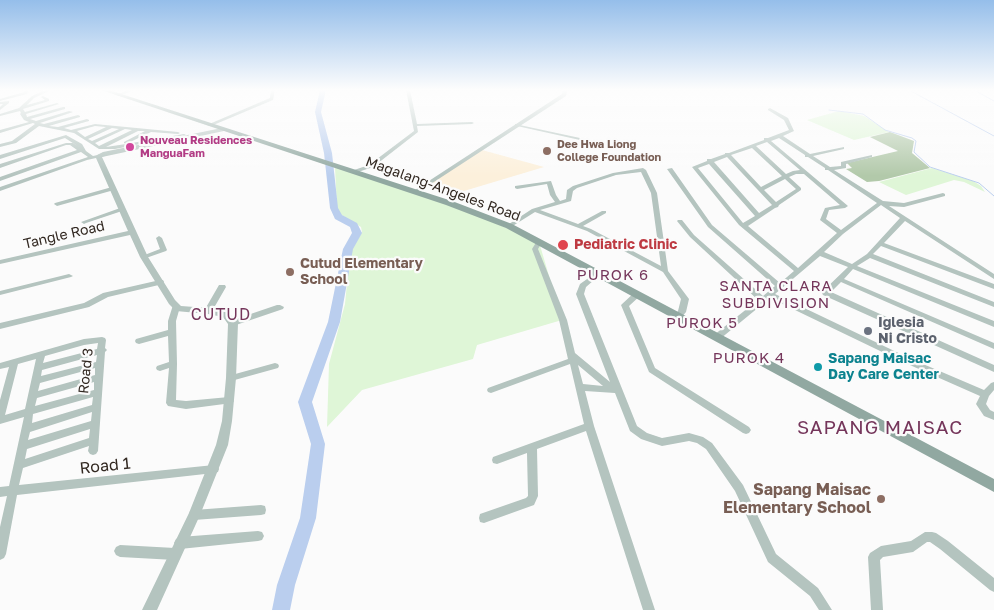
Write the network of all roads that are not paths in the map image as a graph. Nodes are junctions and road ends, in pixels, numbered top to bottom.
1 (26, 118) edge
2 (50, 118) edge
3 (70, 118) edge
4 (189, 118) edge
5 (225, 118) edge
6 (415, 118) edge
7 (527, 118) edge
8 (785, 118) edge
9 (87, 120) dead end
10 (35, 123) junction
11 (472, 123) dead end
12 (101, 125) junction
13 (209, 125) junction
14 (416, 125) junction
15 (517, 125) junction
16 (44, 126) junction
17 (112, 126) junction
18 (124, 128) junction
19 (58, 129) junction
20 (138, 129) junction
21 (2, 130) edge
22 (151, 130) junction
23 (223, 130) junction
24 (72, 131) junction
25 (164, 131) junction
26 (79, 134) junction
27 (779, 136) junction
28 (43, 138) dead end
29 (86, 138) junction
30 (580, 138) dead end
31 (766, 139) junction
32 (14, 142) junction
33 (145, 142) junction
34 (92, 143) junction
35 (21, 145) junction
36 (752, 145) junction
37 (0, 146) edge
38 (115, 148) junction
39 (842, 148) dead end
40 (81, 150) junction
41 (0, 151) edge
42 (727, 154) junction
43 (98, 155) junction
44 (807, 156) junction
45 (870, 156) dead end
46 (0, 157) edge
47 (709, 160) junction
48 (0, 166) edge
49 (670, 169) dead end
50 (827, 169) junction
51 (350, 171) junction
52 (806, 172) junction
53 (786, 177) junction
54 (0, 179) edge
55 (517, 187) dead end
56 (112, 188) junction
57 (0, 189) edge
58 (762, 189) junction
59 (415, 192) junction
60 (943, 194) dead end
61 (560, 203) junction
62 (880, 203) junction
63 (56, 204) dead end
64 (776, 206) junction
65 (123, 209) junction
66 (534, 210) junction
67 (604, 212) dead end
68 (759, 216) junction
69 (904, 218) junction
70 (680, 221) dead end
71 (84, 222) dead end
72 (509, 226) junction
73 (578, 226) junction
74 (744, 226) junction
75 (133, 232) junction
76 (841, 233) junction
77 (159, 238) dead end
78 (539, 242) junction
79 (881, 244) junction
80 (819, 253) junction
81 (869, 255) junction
82 (144, 257) junction
83 (0, 262) edge
84 (853, 266) junction
85 (665, 271) junction
86 (798, 271) junction
87 (599, 273) junction
88 (69, 276) dead end
89 (994, 277) edge
90 (841, 280) junction
91 (160, 282) junction
92 (779, 286) junction
93 (994, 286) edge
94 (222, 287) dead end
95 (0, 293) edge
96 (638, 294) junction
97 (765, 297) junction
98 (994, 305) edge
99 (280, 307) dead end
100 (176, 308) junction
101 (208, 311) junction
102 (678, 316) junction
103 (233, 323) junction
104 (994, 324) edge
105 (0, 326) edge
106 (172, 332) junction
107 (717, 337) junction
108 (139, 341) dead end
109 (994, 346) edge
110 (103, 350) junction
111 (41, 355) junction
112 (572, 357) junction
113 (14, 362) junction
114 (100, 364) junction
115 (173, 364) junction
116 (0, 366) edge
117 (275, 366) dead end
118 (38, 368) junction
119 (160, 368) dead end
120 (994, 369) edge
121 (99, 377) junction
122 (231, 378) junction
123 (35, 382) junction
124 (994, 384) edge
125 (579, 387) junction
126 (491, 390) dead end
127 (616, 390) junction
128 (98, 392) junction
129 (984, 394) junction
130 (33, 396) junction
131 (229, 401) junction
132 (96, 407) junction
133 (29, 412) junction
134 (994, 416) edge
135 (0, 419) edge
136 (95, 424) junction
137 (589, 426) junction
138 (26, 429) junction
139 (746, 430) dead end
140 (94, 440) junction
141 (23, 446) junction
142 (532, 449) junction
143 (93, 451) dead end
144 (497, 460) dead end
145 (19, 465) junction
146 (214, 469) junction
147 (994, 486) edge
148 (13, 490) junction
149 (0, 492) edge
150 (261, 510) dead end
151 (194, 516) junction
152 (484, 518) dead end
153 (258, 536) dead end
154 (178, 549) junction
155 (120, 551) dead end
156 (0, 554) edge
157 (994, 586) edge
158 (149, 610) edge
159 (650, 610) edge
160 (826, 610) edge
161 (877, 610) edge

1 - 10 street
2 - 10 street
3 - 16 street
4 - 13 main road, Magalang-Angeles Road
5 - 13 street
6 - 14 street
7 - 15 street
8 - 27 street
9 - 19 street
10 - 16 street
10 - 21 street
10 - 32 street
11 - 14 street
12 - 17 street
12 - 24 street
12 - 26 street
13 - 23 main road, Magalang-Angeles Road
14 - 51 street
15 - 30 street
15 - 59 street
16 - 19 street
17 - 18 street
17 - 29 street
18 - 20 street
18 - 34 street
19 - 24 street
20 - 22 street
20 - 43 street
22 - 25 street
22 - 38 street
23 - 43 street
23 - 51 main road, Magalang-Angeles Road
24 - 26 street
25 - 33 street
25 - 33 street
26 - 29 street
27 - 31 street
27 - 44 street
28 - 35 street
29 - 34 street
31 - 36 street
31 - 52 street
32 - 35 street
32 - 37 street
33 - 38 street
34 - 43 street
35 - 41 street
36 - 42 street
36 - 53 street
38 - 43 street
39 - 44 street
40 - 43 street
40 - 46 street
40 - 48 street
40 - 54 street
42 - 47 street
42 - 58 street
43 - 56 street
43 - 57 street
44 - 50 street
45 - 50 street
47 - 68 street
47 - 74 street
49 - 92 street
50 - 62 street
51 - 59 main road, Magalang-Angeles Road
52 - 53 street
52 - 76 street
53 - 58 street
53 - 64 street
55 - 61 street
56 - 63 street
56 - 65 street
58 - 64 street
59 - 72 main road, Magalang-Angeles Road
60 - 62 street
61 - 66 street
61 - 85 street
62 - 69 street
62 - 76 street
64 - 68 street
65 - 71 street
65 - 75 street
66 - 72 street
66 - 73 street
67 - 73 street
68 - 74 street
69 - 79 street
69 - 89 street
70 - 97 street
72 - 78 main road, Magalang-Angeles Road
73 - 85 street
74 - 86 street
75 - 82 street
75 - 83 street, Tangle Road
76 - 80 street
77 - 82 street
78 - 87 main road, Magalang-Angeles Road
78 - 112 street
79 - 81 street
79 - 93 street
80 - 84 street
80 - 86 street
81 - 84 street
81 - 98 street
82 - 91 street
84 - 90 street
84 - 104 street
85 - 102 street
86 - 92 street
87 - 96 main road, Magalang-Angeles Road
87 - 127 street
88 - 95 street
90 - 109 street
90 - 120 street
91 - 100 street
91 - 105 street
92 - 97 street
94 - 101 street
96 - 102 main road, Magalang-Angeles Road
96 - 139 street
97 - 107 street
97 - 129 street
99 - 103 street
100 - 101 street
100 - 106 street
101 - 103 street
102 - 107 main road, Magalang-Angeles Road
103 - 122 street
106 - 108 street
106 - 115 street
107 - 147 main road, Magalang-Angeles Road
110 - 111 street, Road 3
110 - 114 street, Road 3
110 - 118 street
111 - 113 street, Road 3
111 - 118 street
112 - 125 street
112 - 126 street
112 - 127 street
113 - 116 street, Road 3
113 - 135 street
114 - 121 street, Road 3
114 - 123 street
115 - 119 street
115 - 131 street
117 - 122 street
118 - 123 street
121 - 128 street, Road 3
121 - 130 street
122 - 131 street
123 - 130 street
124 - 129 street
125 - 127 street
125 - 137 street
127 - 160 street
128 - 132 street, Road 3
128 - 133 street
129 - 134 street
130 - 133 street
131 - 146 street
132 - 136 street, Road 3
132 - 138 street
133 - 135 street
133 - 138 street
136 - 140 street, Road 3
136 - 141 street
137 - 142 street
137 - 159 street
138 - 141 street
140 - 143 street, Road 3
140 - 145 street
141 - 145 street
142 - 144 street
142 - 152 street
145 - 148 street
146 - 148 street, Road 1
146 - 151 street
148 - 149 street, Road 1
148 - 156 street
150 - 151 street
151 - 154 street
153 - 154 street
154 - 155 street
154 - 158 street
157 - 161 street

